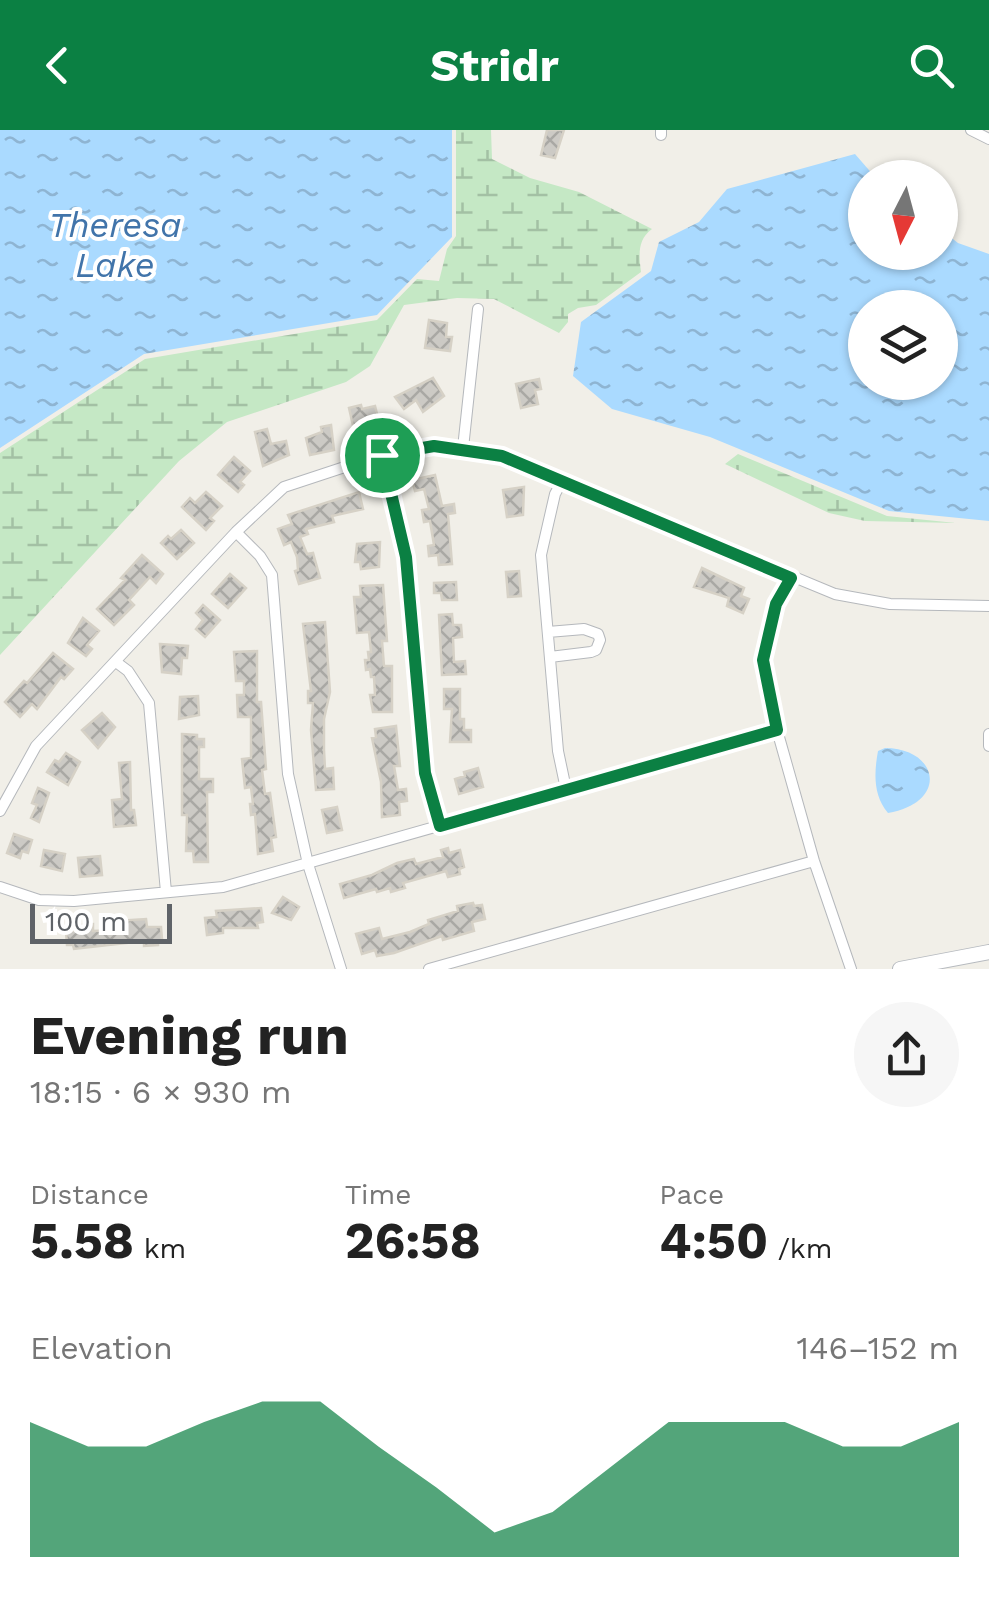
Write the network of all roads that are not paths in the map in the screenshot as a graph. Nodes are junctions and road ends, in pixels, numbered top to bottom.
1 (970, 130) edge
2 (989, 139) edge
3 (478, 308) dead end
4 (463, 448) junction
5 (382, 455) junction
6 (562, 482) junction
7 (236, 532) junction
8 (791, 578) junction
9 (989, 606) edge
10 (548, 632) junction
11 (550, 657) junction
12 (116, 662) junction
13 (777, 730) junction
14 (989, 734) edge
15 (989, 746) edge
16 (566, 788) junction
17 (0, 811) edge
18 (440, 826) junction
19 (814, 862) junction
20 (308, 864) junction
21 (0, 888) edge
22 (166, 892) junction
23 (989, 952) edge
24 (342, 969) edge
25 (428, 969) edge
26 (851, 969) edge
27 (900, 969) edge

1 - 2 street
3 - 4 street
4 - 5 street
4 - 6 street
5 - 7 street
5 - 18 street
6 - 8 street
6 - 10 street
7 - 12 street
7 - 20 street
8 - 9 street
8 - 13 street
10 - 11 street
10 - 11 street
11 - 16 street
12 - 17 street
12 - 22 street
13 - 16 street
13 - 19 street
14 - 15 street
16 - 18 street
18 - 20 street
19 - 25 street
19 - 26 street
20 - 22 street
20 - 24 street
21 - 22 street
23 - 27 street

